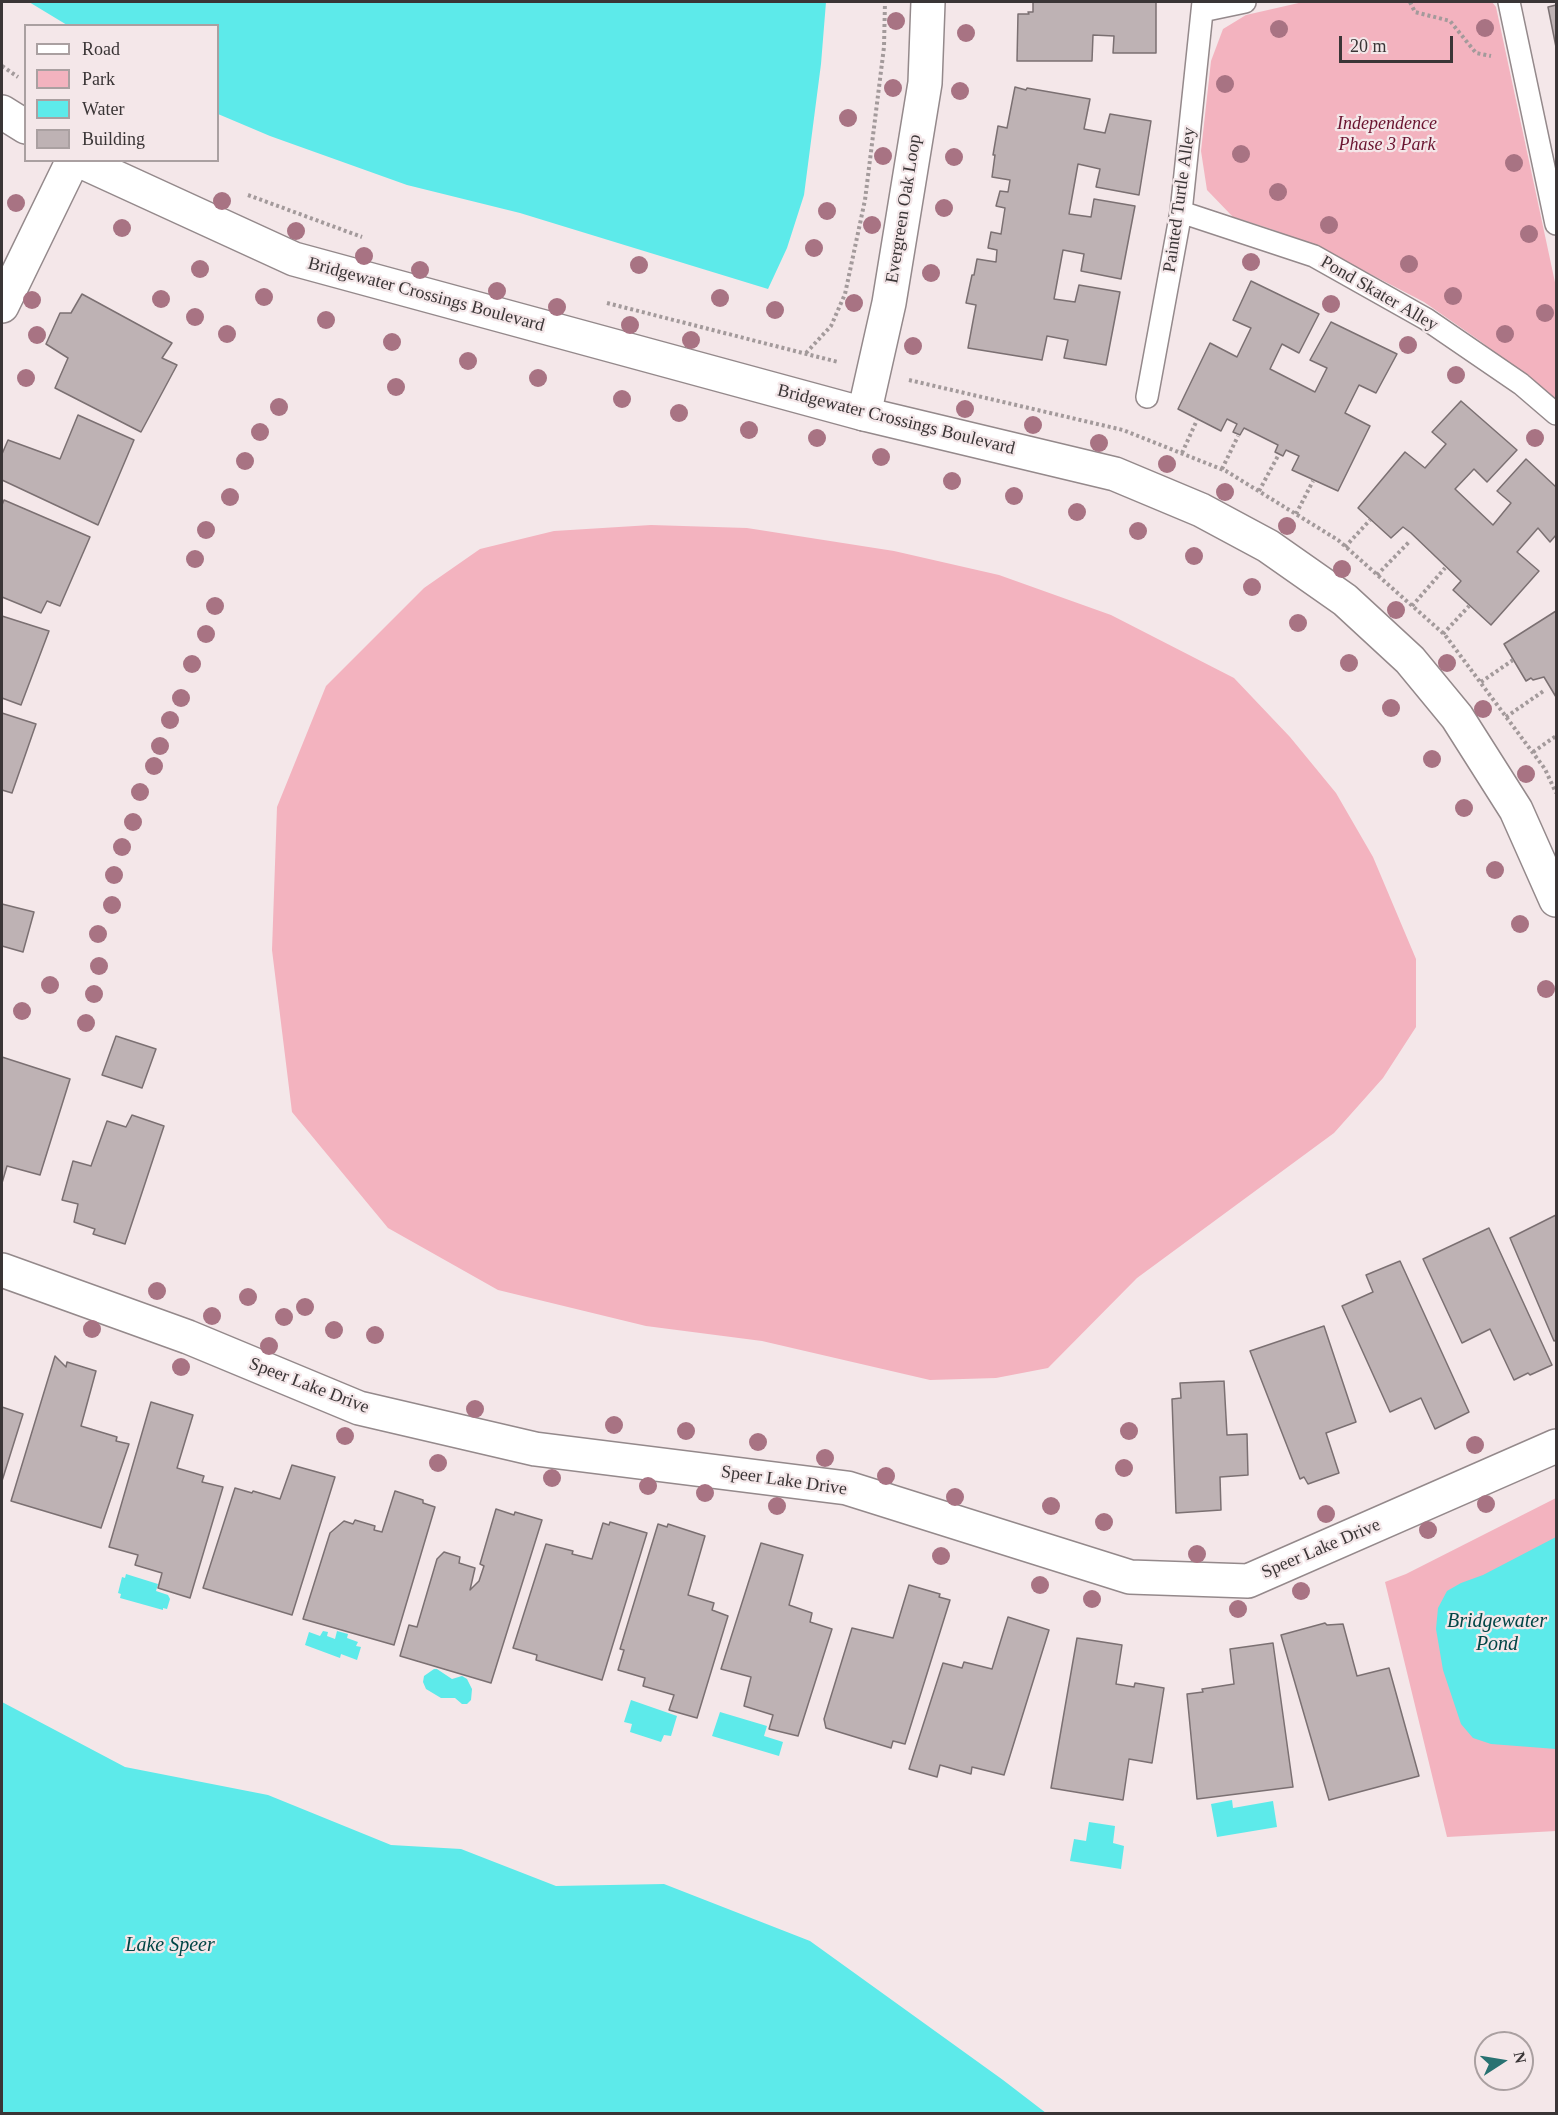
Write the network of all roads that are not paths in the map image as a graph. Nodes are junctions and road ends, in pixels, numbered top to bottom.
1 (928, 2) edge
2 (1245, 2) edge
3 (1509, 2) edge
4 (1202, 6) edge
5 (2, 112) edge
6 (24, 126) edge
7 (72, 162) edge
8 (82, 162) edge
9 (1181, 212) junction
10 (1557, 224) edge
11 (2, 306) edge
12 (1147, 397) dead end
13 (864, 414) junction
14 (1557, 414) edge
15 (1557, 900) edge
16 (2, 1270) edge
17 (1557, 1446) edge

1 - 13 street, Evergreen Oak Loop
2 - 4 lane
3 - 10 lane
4 - 9 lane, Painted Turtle Alley
5 - 6 street
7 - 11 street
8 - 13 street, Bridgewater Crossings Boulevard
9 - 12 lane, Painted Turtle Alley
9 - 14 lane, Pond Skater Alley
13 - 15 street, Bridgewater Crossings Boulevard
16 - 17 street, Speer Lake Drive

